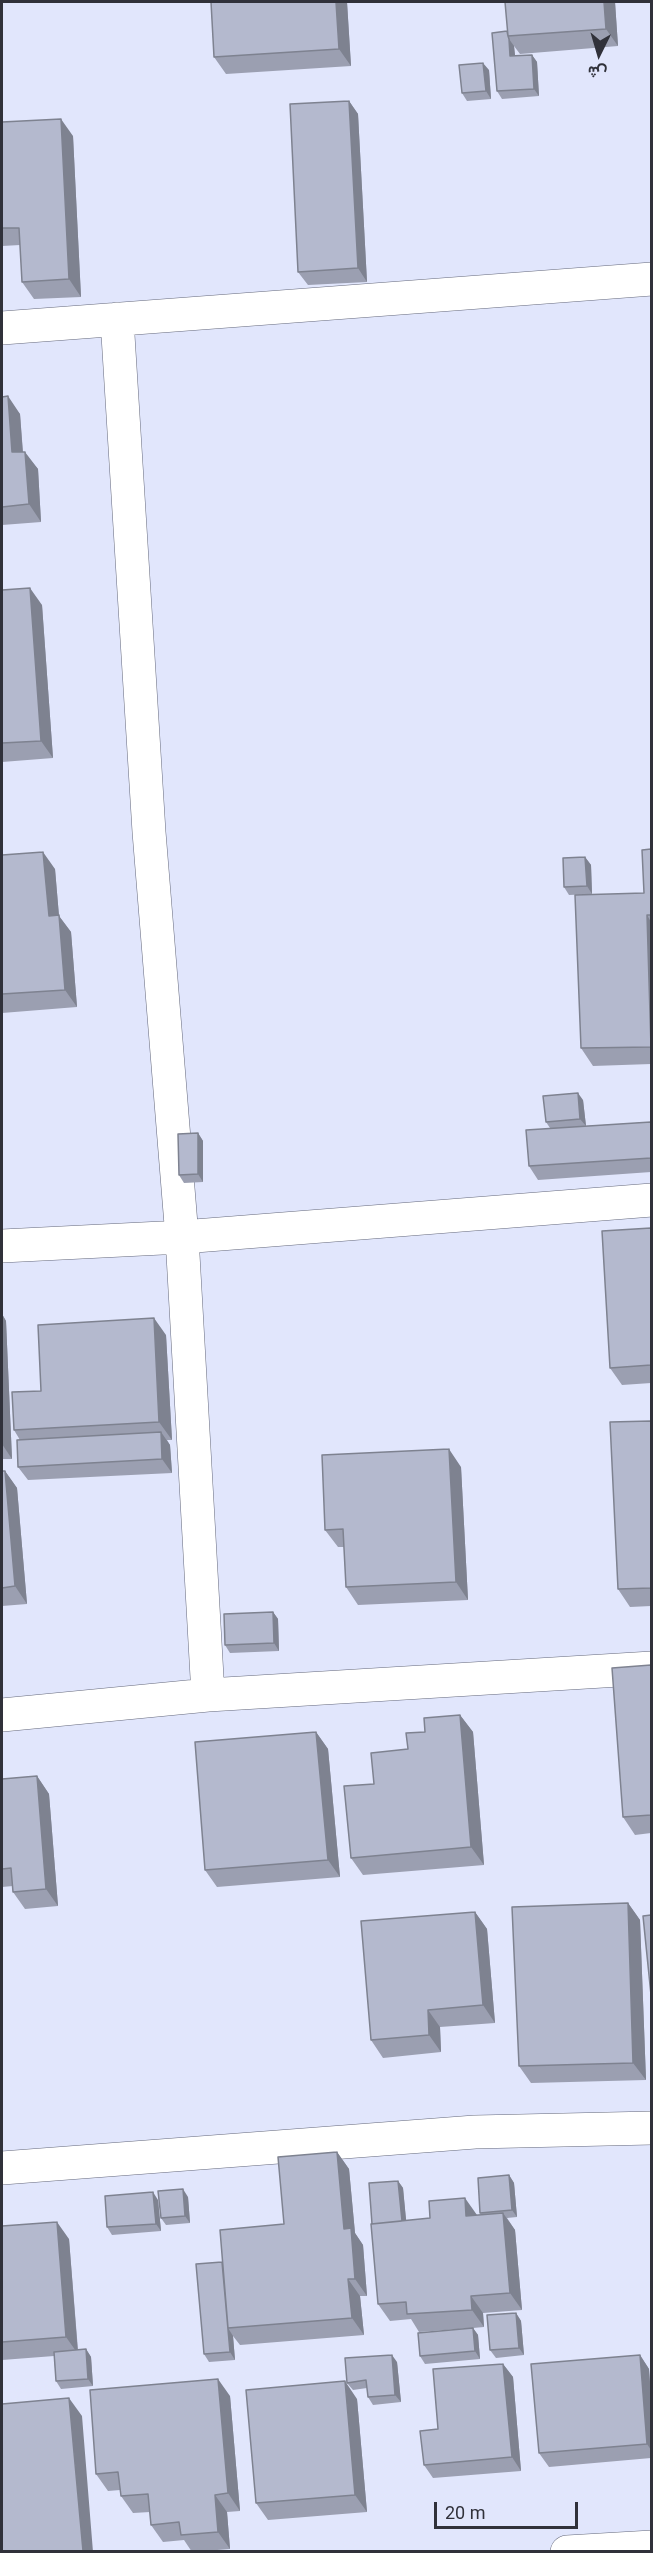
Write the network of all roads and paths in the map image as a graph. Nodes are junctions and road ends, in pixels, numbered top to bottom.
1 (651, 279) edge
2 (117, 319) junction
3 (2, 328) edge
4 (651, 1200) edge
5 (182, 1237) junction
6 (2, 1246) edge
7 (651, 1668) edge
8 (208, 1695) junction
9 (2, 1715) edge
10 (651, 2128) edge
11 (2, 2168) edge
12 (651, 2547) edge
13 (567, 2552) edge

1 - 2 street
2 - 3 street
2 - 5 street
4 - 5 street
5 - 6 street
5 - 8 street
7 - 8 street
8 - 9 street
10 - 11 street
12 - 13 street

